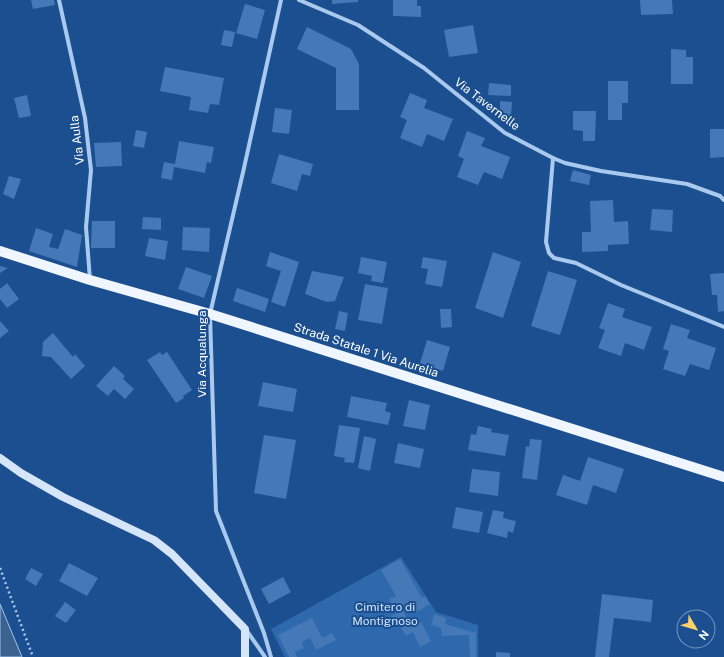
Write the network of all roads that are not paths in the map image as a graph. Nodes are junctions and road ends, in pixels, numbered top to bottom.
1 (59, 0) edge
2 (280, 0) edge
3 (299, 0) edge
4 (553, 158) junction
5 (724, 200) edge
6 (0, 251) edge
7 (90, 280) junction
8 (210, 314) junction
9 (724, 327) edge
10 (0, 458) edge
11 (724, 477) edge
12 (245, 629) junction
13 (245, 657) edge
14 (265, 657) edge
15 (271, 657) edge

1 - 7 street, Via Aulla
2 - 8 street, Via Acqualunga
3 - 4 street, Via Tavernelle
4 - 5 street, Via Tavernelle
4 - 9 street
6 - 7 main road, Strada Statale 1 Via Aurelia
7 - 8 main road, Strada Statale 1 Via Aurelia
8 - 11 main road, Strada Statale 1 Via Aurelia
8 - 15 street, Via Acqualunga
10 - 12 street
12 - 13 street
12 - 14 street

